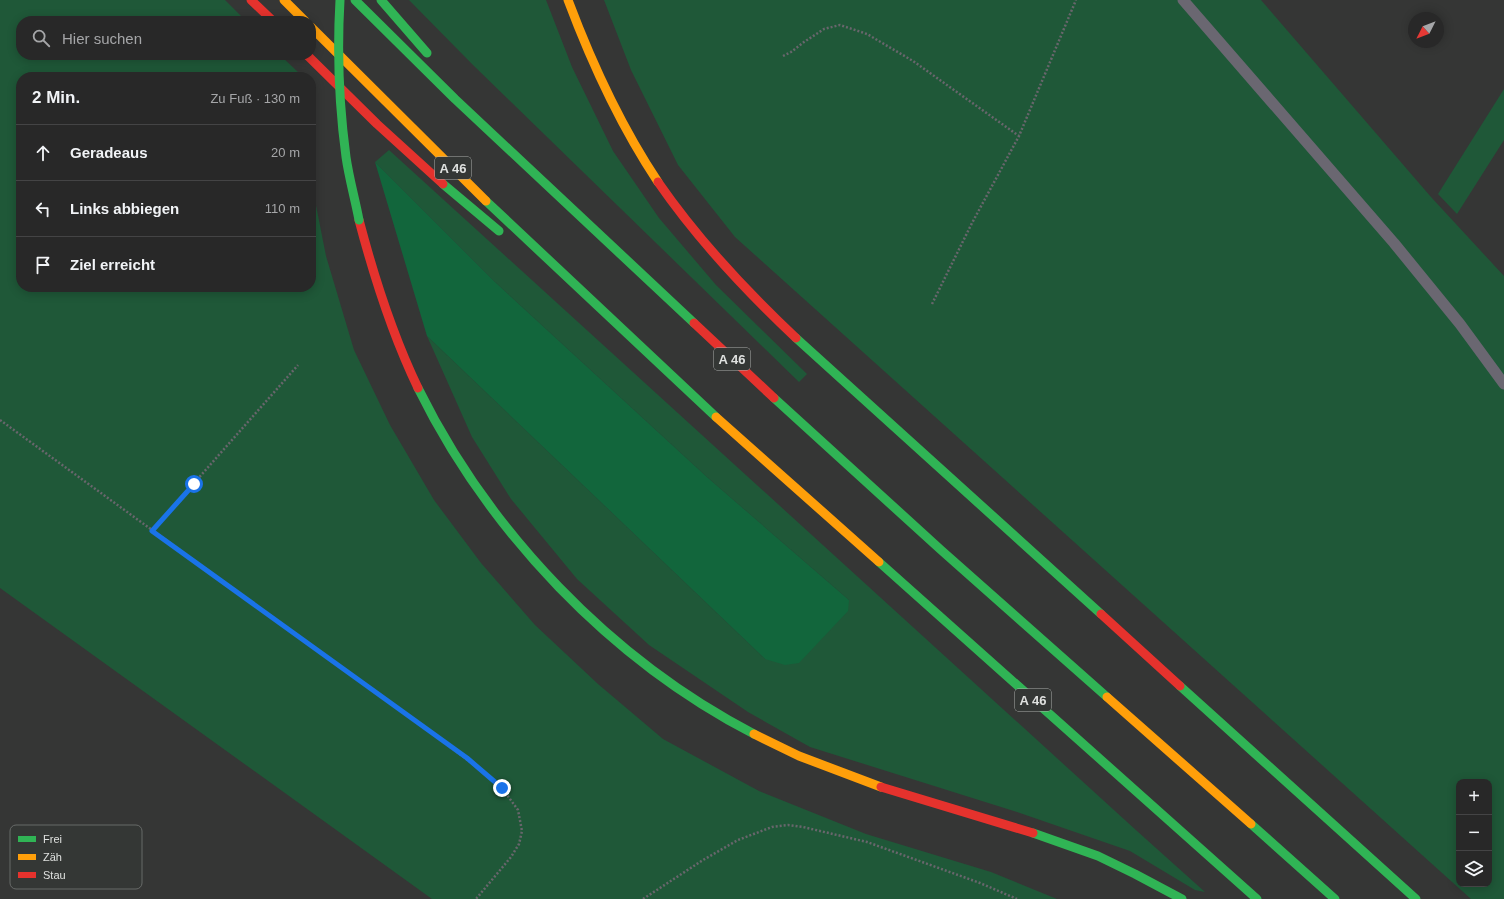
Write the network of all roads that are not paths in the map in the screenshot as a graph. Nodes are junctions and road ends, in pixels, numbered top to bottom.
1 (251, 0) edge
2 (284, 0) edge
3 (340, 0) edge
4 (355, 0) edge
5 (381, 0) edge
6 (568, 0) edge
7 (1183, 0) edge
8 (268, 16) edge
9 (300, 16) edge
10 (316, 32) edge
11 (432, 58) dead end
12 (312, 60) edge
13 (463, 94) dead end
14 (525, 165) junction
15 (505, 236) dead end
16 (530, 255) dead end
17 (597, 307) junction
18 (1504, 384) edge
19 (1182, 899) edge
20 (1256, 899) edge
21 (1335, 899) edge
22 (1416, 899) edge

1 - 8 highway
2 - 9 highway
3 - 19 highway, bridge
4 - 14 highway, A 46
5 - 11 highway
6 - 22 highway
7 - 18 lane
10 - 17 highway, A 46
12 - 15 highway
13 - 14 highway
14 - 21 highway, A 46
16 - 17 highway
17 - 20 highway, A 46

